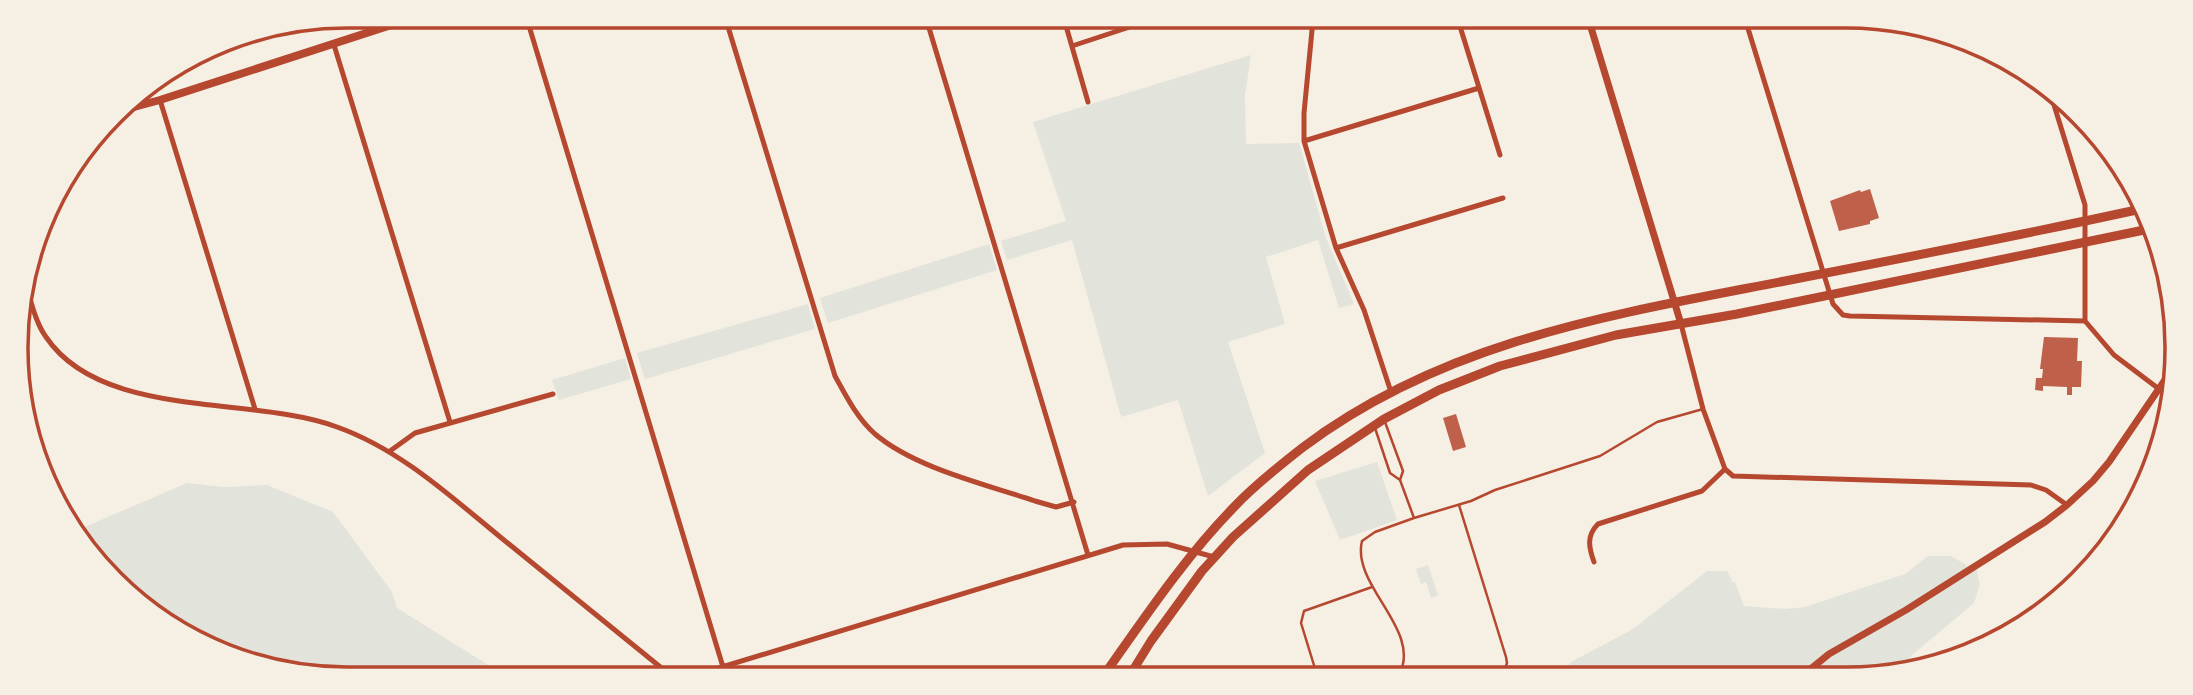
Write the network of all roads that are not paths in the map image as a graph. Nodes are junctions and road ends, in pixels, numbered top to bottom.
1 (384, 28) edge
2 (530, 28) edge
3 (728, 28) edge
4 (929, 28) edge
5 (1067, 28) edge
6 (1127, 28) edge
7 (1311, 28) edge
8 (1460, 28) edge
9 (1591, 28) edge
10 (1748, 28) edge
11 (334, 45) junction
12 (1072, 46) junction
13 (1479, 88) junction
14 (160, 100) junction
15 (1088, 102) dead end
16 (139, 106) edge
17 (2054, 106) edge
18 (1304, 141) junction
19 (1500, 155) dead end
20 (1503, 198) dead end
21 (2134, 210) edge
22 (2086, 221) junction
23 (2143, 230) edge
24 (2085, 243) junction
25 (1336, 248) junction
26 (1824, 273) junction
27 (1831, 295) junction
28 (32, 301) edge
29 (1675, 302) junction
30 (2085, 321) junction
31 (1681, 324) junction
32 (2162, 385) edge
33 (2159, 390) junction
34 (1391, 392) junction
35 (553, 394) dead end
36 (255, 409) junction
37 (1703, 409) junction
38 (1384, 419) junction
39 (450, 422) junction
40 (1374, 426) junction
41 (390, 451) junction
42 (1725, 469) junction
43 (1400, 480) junction
44 (1074, 502) junction
45 (1459, 505) junction
46 (2067, 505) junction
47 (1414, 518) junction
48 (1194, 551) junction
49 (1088, 555) junction
50 (1214, 557) junction
51 (1594, 562) dead end
52 (1371, 587) junction
53 (656, 667) edge
54 (723, 667) joint
55 (1110, 667) edge
56 (1135, 667) edge
57 (1315, 667) edge
58 (1402, 667) edge
59 (1506, 667) edge
60 (1813, 667) edge

1 - 11 main road
2 - 54 street
3 - 44 street
4 - 44 street
5 - 12 street
6 - 12 street
7 - 18 street
8 - 13 street
9 - 29 street
10 - 26 street
11 - 14 main road
11 - 39 street
12 - 15 street
13 - 18 street
13 - 19 street
14 - 16 main road
14 - 36 street
17 - 22 street
18 - 25 street
20 - 25 street
21 - 22 main road
22 - 24 street
22 - 26 main road
23 - 24 main road
24 - 27 main road
24 - 30 street
25 - 34 street
26 - 27 street
26 - 29 main road
27 - 30 street
27 - 31 main road
28 - 36 street
29 - 31 street
29 - 34 main road
30 - 33 street
31 - 37 street
31 - 38 main road
32 - 33 street
33 - 46 street
34 - 48 main road
35 - 39 street
36 - 41 street
37 - 42 street
37 - 45 lane
38 - 40 main road
38 - 43 lane
39 - 41 street
40 - 43 lane
40 - 50 main road
41 - 53 street
42 - 46 street
42 - 51 street
43 - 47 lane
44 - 49 street
45 - 47 lane
45 - 59 lane
46 - 60 street
47 - 52 lane
48 - 49 street
48 - 50 street
48 - 55 main road
49 - 54 street
50 - 56 main road
52 - 57 lane
52 - 58 lane

